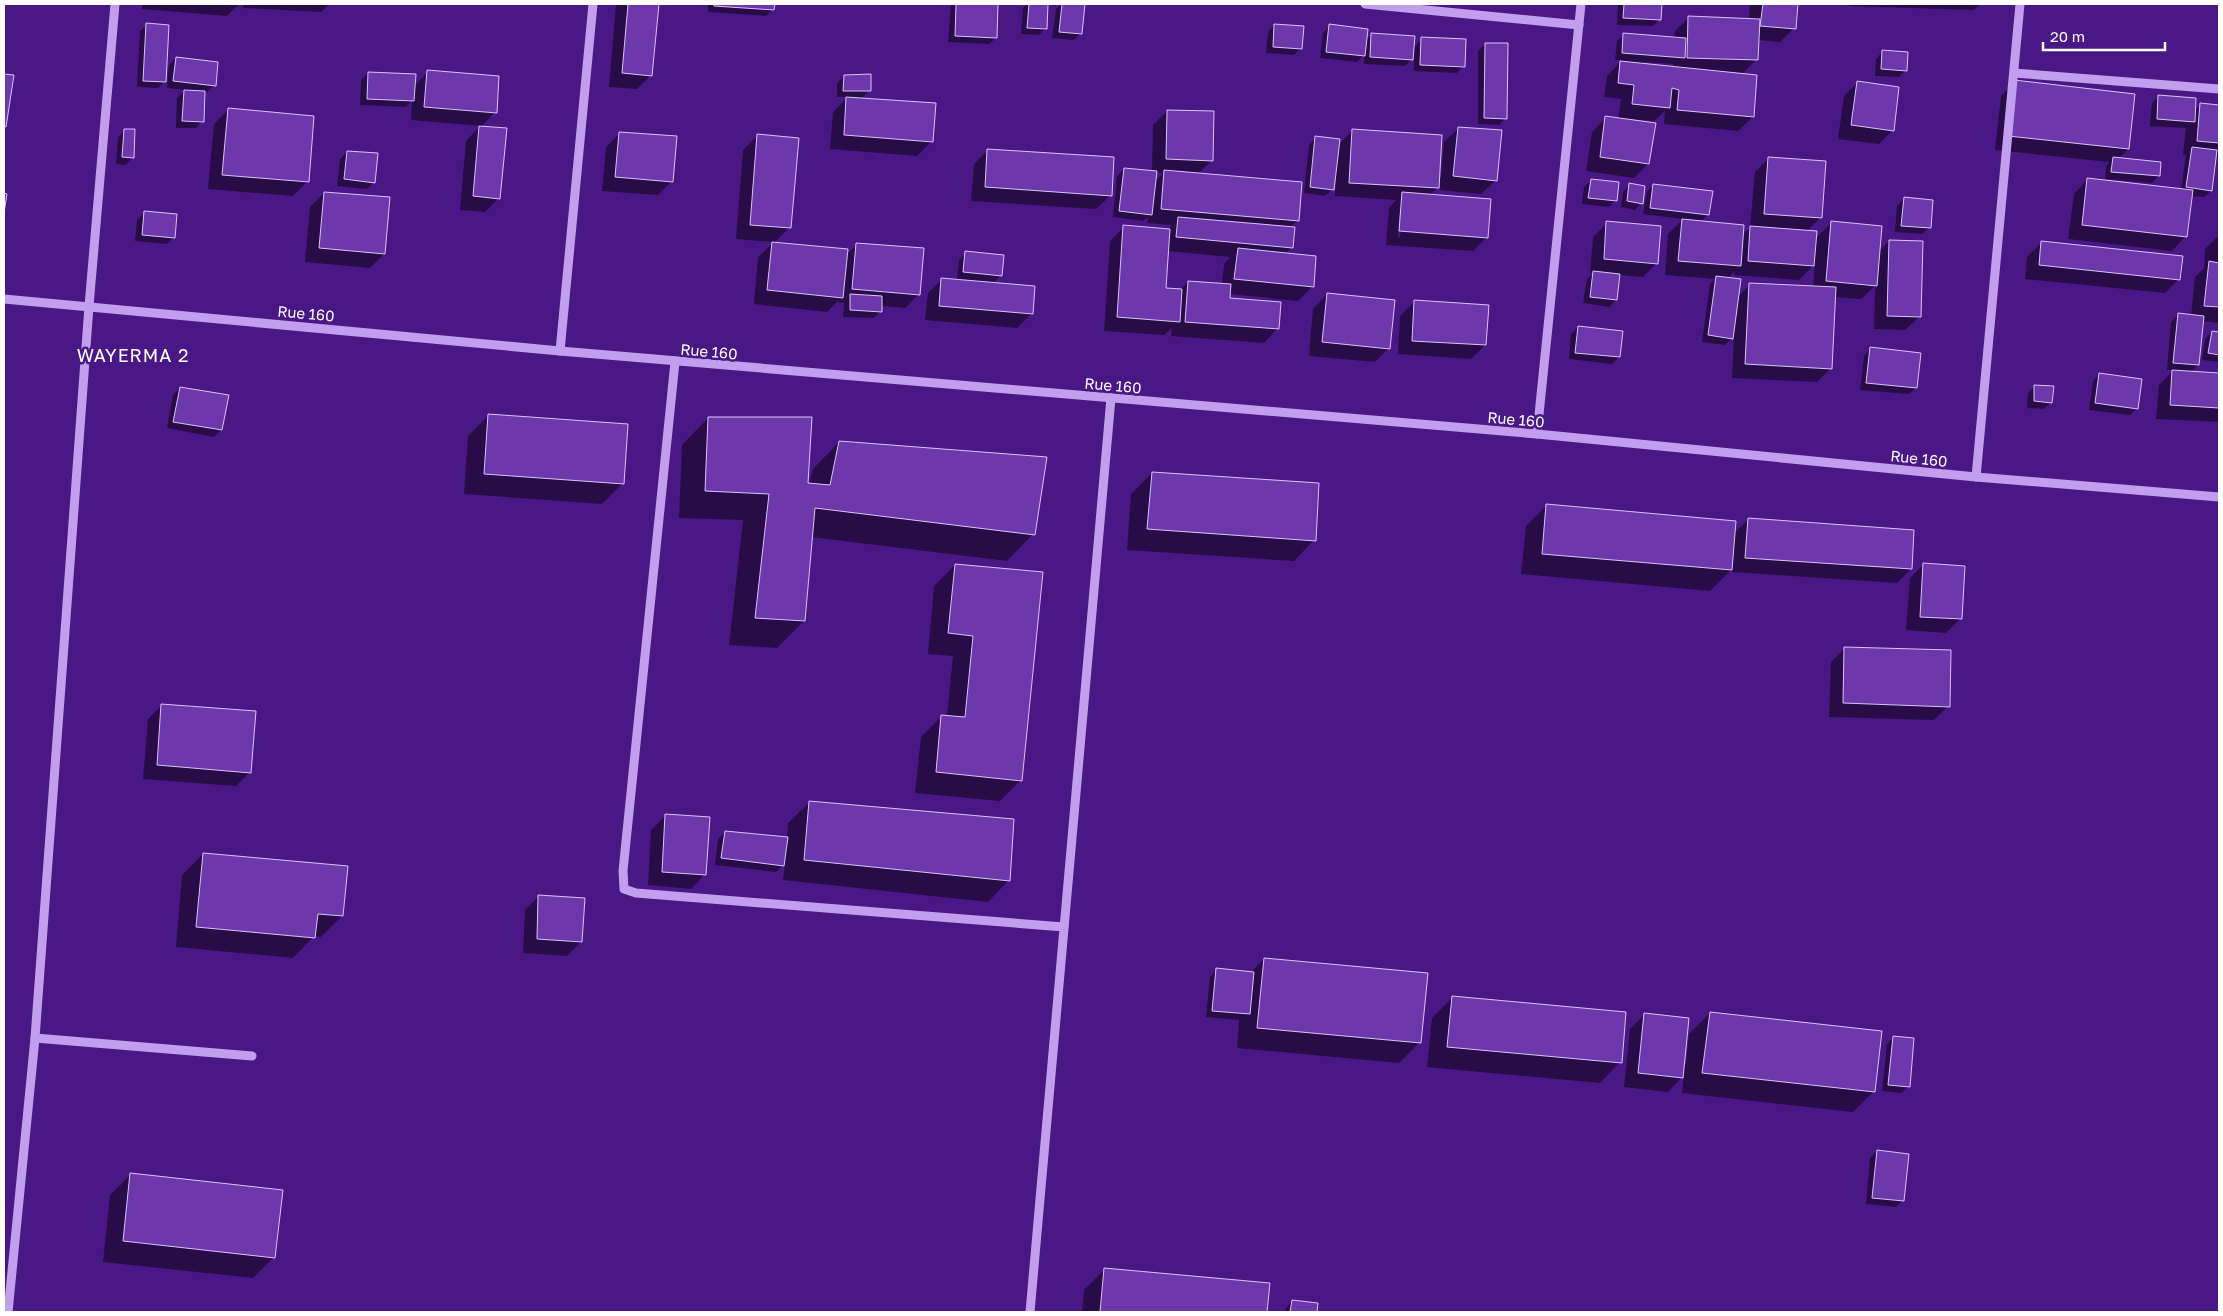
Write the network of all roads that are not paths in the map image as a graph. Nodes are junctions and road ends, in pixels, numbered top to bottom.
1 (115, 4) edge
2 (593, 4) edge
3 (1365, 4) edge
4 (1581, 4) edge
5 (2020, 4) edge
6 (1579, 25) junction
7 (2014, 73) junction
8 (2219, 89) edge
9 (4, 299) edge
10 (89, 306) junction
11 (560, 351) junction
12 (675, 362) junction
13 (1111, 398) junction
14 (1537, 434) junction
15 (1976, 477) junction
16 (2219, 497) edge
17 (1064, 927) junction
18 (34, 1038) junction
19 (252, 1056) dead end
20 (8, 1312) edge
21 (1030, 1312) edge

1 - 10 street
2 - 11 street
3 - 6 street
4 - 6 street
5 - 7 street
6 - 14 street
7 - 8 street
7 - 15 street
9 - 10 street, Rue 160
10 - 11 street, Rue 160
10 - 18 street
11 - 12 street, Rue 160
12 - 13 street, Rue 160
12 - 17 street
13 - 14 street, Rue 160
13 - 17 street
14 - 15 street, Rue 160
15 - 16 street, Rue 160
17 - 21 street
18 - 19 street
18 - 20 street

